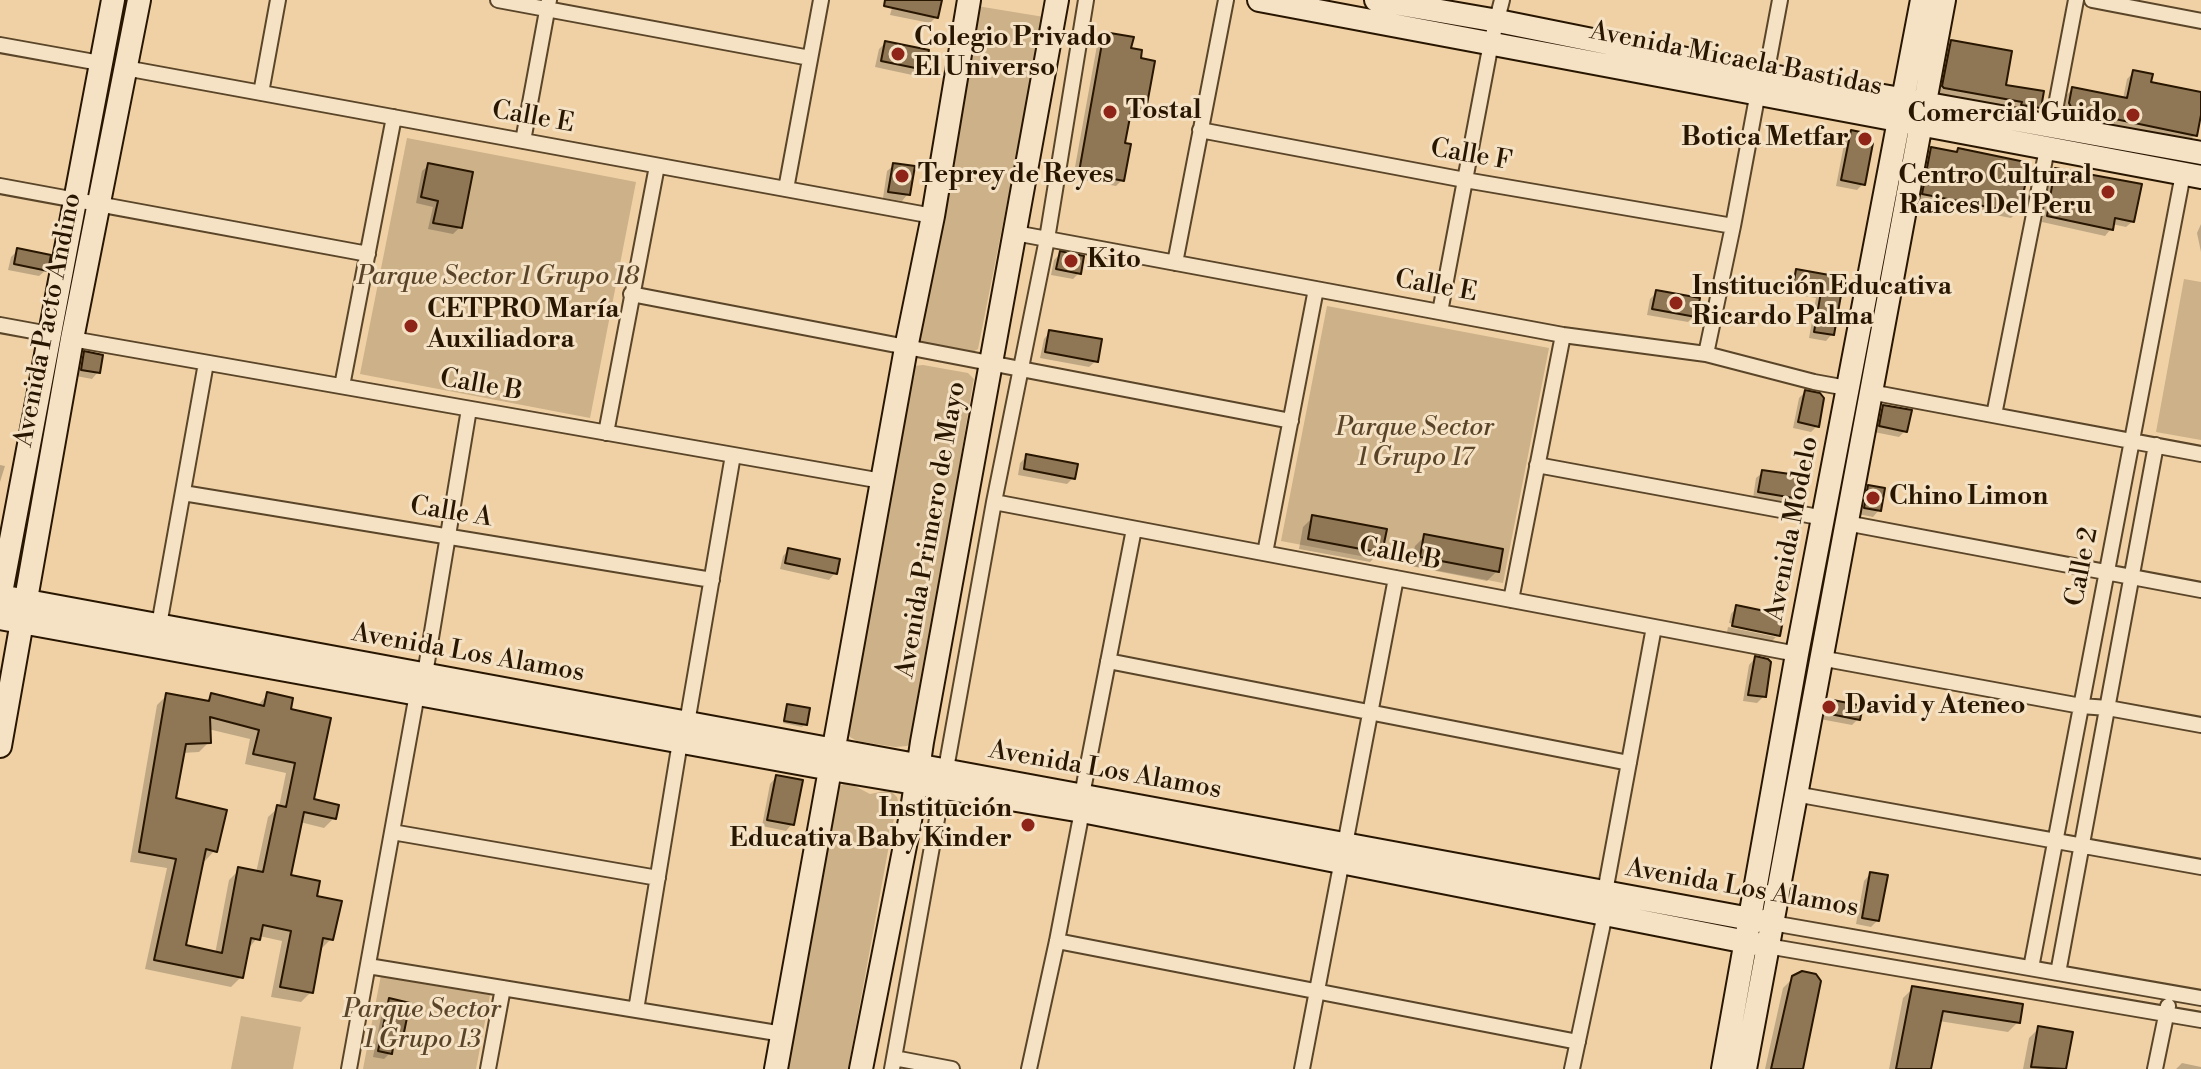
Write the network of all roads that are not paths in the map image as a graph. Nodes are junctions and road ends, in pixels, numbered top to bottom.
1 (113, 0) edge
2 (139, 0) edge
3 (278, 0) edge
4 (498, 0) edge
5 (821, 0) edge
6 (969, 0) edge
7 (1057, 0) edge
8 (1086, 0) edge
9 (1226, 0) edge
10 (1259, 0) edge
11 (1376, 0) edge
12 (1780, 0) edge
13 (1922, 0) edge
14 (1944, 0) edge
15 (2076, 0) edge
16 (2092, 0) edge
17 (548, 4) edge
18 (1497, 21) edge
19 (2201, 21) edge
20 (0, 45) edge
21 (810, 58) junction
22 (100, 63) junction
23 (125, 68) junction
24 (1762, 84) junction
25 (261, 93) junction
26 (1912, 112) junction
27 (394, 117) junction
28 (2052, 126) junction
29 (1200, 130) junction
30 (523, 141) junction
31 (2047, 149) junction
32 (2201, 153) edge
33 (657, 166) junction
34 (2192, 176) edge
35 (1465, 180) junction
36 (0, 186) edge
37 (786, 189) junction
38 (74, 200) junction
39 (99, 206) junction
40 (933, 216) junction
41 (1733, 226) junction
42 (1015, 233) junction
43 (1047, 239) junction
44 (368, 254) junction
45 (1175, 263) junction
46 (1316, 289) junction
47 (631, 294) junction
48 (1440, 312) junction
49 (0, 325) edge
50 (49, 334) junction
51 (1563, 335) junction
52 (72, 339) junction
53 (906, 348) junction
54 (1706, 354) junction
55 (206, 363) junction
56 (991, 364) junction
57 (1020, 370) junction
58 (342, 386) junction
59 (1847, 388) junction
60 (1870, 392) junction
61 (469, 409) junction
62 (1994, 415) junction
63 (1291, 421) junction
64 (606, 433) junction
65 (2132, 441) junction
66 (2156, 445) junction
67 (2201, 454) edge
68 (733, 455) junction
69 (1537, 465) junction
70 (882, 481) junction
71 (183, 493) junction
72 (994, 502) junction
73 (1835, 520) junction
74 (1134, 529) junction
75 (448, 536) junction
76 (1265, 553) junction
77 (2107, 572) junction
78 (2132, 577) junction
79 (1396, 578) junction
80 (712, 580) junction
81 (2201, 590) edge
82 (0, 596) edge
83 (1511, 600) junction
84 (16, 614) edge
85 (159, 625) junction
86 (1654, 627) junction
87 (1797, 654) junction
88 (1820, 658) junction
89 (1108, 661) junction
90 (421, 684) junction
91 (2081, 706) junction
92 (2108, 708) junction
93 (1370, 712) junction
94 (2201, 725) edge
95 (683, 732) junction
96 (0, 746) edge
97 (833, 759) junction
98 (1629, 763) junction
99 (917, 774) junction
100 (943, 778) junction
101 (1795, 794) junction
102 (1082, 803) junction
103 (392, 832) junction
104 (2056, 840) junction
105 (2082, 845) junction
106 (1343, 853) junction
107 (2201, 867) edge
108 (658, 878) junction
109 (1605, 903) junction
110 (1761, 921) junction
111 (1057, 941) junction
112 (1757, 944) junction
113 (368, 966) junction
114 (2031, 968) junction
115 (2058, 973) junction
116 (503, 988) junction
117 (1317, 991) junction
118 (2170, 993) junction
119 (2201, 998) edge
120 (636, 1010) junction
121 (2166, 1013) junction
122 (2201, 1020) edge
123 (783, 1034) junction
124 (1578, 1042) junction
125 (893, 1064) edge
126 (349, 1069) edge
127 (488, 1069) edge
128 (776, 1069) edge
129 (861, 1069) edge
130 (952, 1069) edge
131 (1029, 1069) edge
132 (1302, 1069) edge
133 (1572, 1069) edge
134 (1723, 1069) edge
135 (1745, 1069) edge
136 (2155, 1069) edge

1 - 22 street, Avenida Pacto Andino
2 - 23 street, Avenida Pacto Andino
3 - 25 street
4 - 17 street
5 - 21 street
6 - 40 street
7 - 42 street, Avenida Primero de Mayo
8 - 43 street, Avenida Primero de Mayo
9 - 29 street
10 - 18 street, Avenida Micaela Bastidas
11 - 18 street, Avenida Micaela Bastidas
12 - 24 street
13 - 26 street, Avenida Modelo
14 - 26 street, Avenida Modelo
15 - 28 street
16 - 19 street
17 - 21 street
17 - 30 street
18 - 24 street, Avenida Micaela Bastidas
18 - 35 street
20 - 22 street
21 - 37 street
22 - 38 street, Avenida Pacto Andino
23 - 25 street, Calle E
23 - 39 street, Avenida Pacto Andino
24 - 26 street, Avenida Micaela Bastidas
24 - 41 street
25 - 27 street, Calle E
26 - 28 street, Avenida Micaela Bastidas
26 - 31 street, Avenida Micaela Bastidas
26 - 59 street, Avenida Modelo
26 - 60 street, Avenida Modelo
27 - 30 street, Calle E
27 - 44 street
28 - 32 street, Avenida Micaela Bastidas
29 - 35 street, Calle F
29 - 45 street
30 - 33 street, Calle E
31 - 34 street, Avenida Micaela Bastidas
31 - 62 street
33 - 37 street, Calle E
33 - 47 street
34 - 65 street, Calle 2
35 - 41 street, Calle F
35 - 48 street
36 - 38 street
37 - 40 street, Calle E
38 - 39 street
38 - 50 street, Avenida Pacto Andino
39 - 44 street
39 - 52 street, Avenida Pacto Andino
40 - 53 street
41 - 54 street
42 - 43 street, Calle E
42 - 56 street, Avenida Primero de Mayo
43 - 45 street, Calle E
43 - 57 street, Avenida Primero de Mayo
44 - 58 street
45 - 46 street, Calle E
46 - 48 street, Calle E
46 - 63 street
47 - 53 street
47 - 64 street
48 - 51 street, Calle E
49 - 50 street
50 - 82 street, Avenida Pacto Andino
51 - 54 street, Calle E
51 - 69 street
52 - 55 street, Calle B
52 - 84 street, Avenida Pacto Andino
53 - 56 street
53 - 70 street
54 - 59 street, Calle E
55 - 58 street, Calle B
55 - 71 street
56 - 57 street
56 - 99 street, Avenida Primero de Mayo
57 - 63 street
57 - 72 street, Avenida Primero de Mayo
58 - 61 street, Calle B
59 - 73 street, Avenida Modelo
60 - 62 street
60 - 73 street, Avenida Modelo
61 - 64 street, Calle B
61 - 75 street
62 - 65 street
63 - 76 street
64 - 68 street, Calle B
65 - 66 street
65 - 77 street, Calle 2
66 - 67 street
66 - 78 street, Calle 2
68 - 70 street, Calle B
68 - 80 street
69 - 73 street
69 - 83 street
70 - 97 street
71 - 75 street, Calle A
71 - 85 street
72 - 74 street, Calle B
72 - 100 street, Avenida Primero de Mayo
73 - 77 street
73 - 87 street, Avenida Modelo
73 - 88 street, Avenida Modelo
74 - 76 street, Calle B
74 - 89 street
75 - 80 street, Calle A
75 - 90 street
76 - 79 street, Calle B
77 - 78 street
77 - 91 street, Calle 2
78 - 81 street
78 - 92 street, Calle 2
79 - 83 street, Calle B
79 - 93 street
80 - 95 street
82 - 84 street, Avenida Los Alamos
83 - 86 street, Calle B
84 - 85 street, Avenida Los Alamos
84 - 90 street, Avenida Los Alamos
84 - 96 street, Avenida Pacto Andino
85 - 90 street, Avenida Los Alamos
86 - 87 street, Calle B
86 - 98 street
87 - 110 street, Avenida Modelo
88 - 91 street
88 - 101 street, Avenida Modelo
89 - 93 street
89 - 102 street
90 - 95 street, Avenida Los Alamos
90 - 103 street
91 - 92 street
91 - 104 street, Calle 2
92 - 94 street
92 - 105 street, Calle 2
93 - 98 street
93 - 106 street
95 - 97 street, Avenida Los Alamos
95 - 108 street
97 - 99 street, Avenida Los Alamos
97 - 123 street
98 - 109 street
99 - 100 street, Avenida Los Alamos
99 - 129 street, Avenida Primero de Mayo
100 - 102 street, Avenida Los Alamos
100 - 125 street, Avenida Primero de Mayo
101 - 104 street
101 - 110 street, Avenida Modelo
102 - 106 street, Avenida Los Alamos
102 - 111 street
103 - 108 street
103 - 113 street
104 - 105 street
104 - 114 street, Calle 2
105 - 107 street
105 - 115 street, Calle 2
106 - 109 street, Avenida Los Alamos
106 - 117 street
108 - 120 street
109 - 110 street, Avenida Los Alamos
109 - 112 street, Avenida Los Alamos
109 - 124 street
110 - 112 street, Avenida Modelo
110 - 114 street, Avenida Los Alamos
111 - 117 street
111 - 131 street
112 - 121 street, Avenida Los Alamos
112 - 134 street, Avenida Modelo
112 - 135 street, Avenida Modelo
113 - 116 street
113 - 126 street
114 - 115 street, Avenida Los Alamos
115 - 118 street, Avenida Los Alamos
116 - 120 street
116 - 127 street
117 - 124 street
117 - 132 street
118 - 119 street, Avenida Los Alamos
118 - 121 street
120 - 123 street
121 - 122 street, Avenida Los Alamos
121 - 136 street
123 - 128 street
124 - 133 street
125 - 130 street

